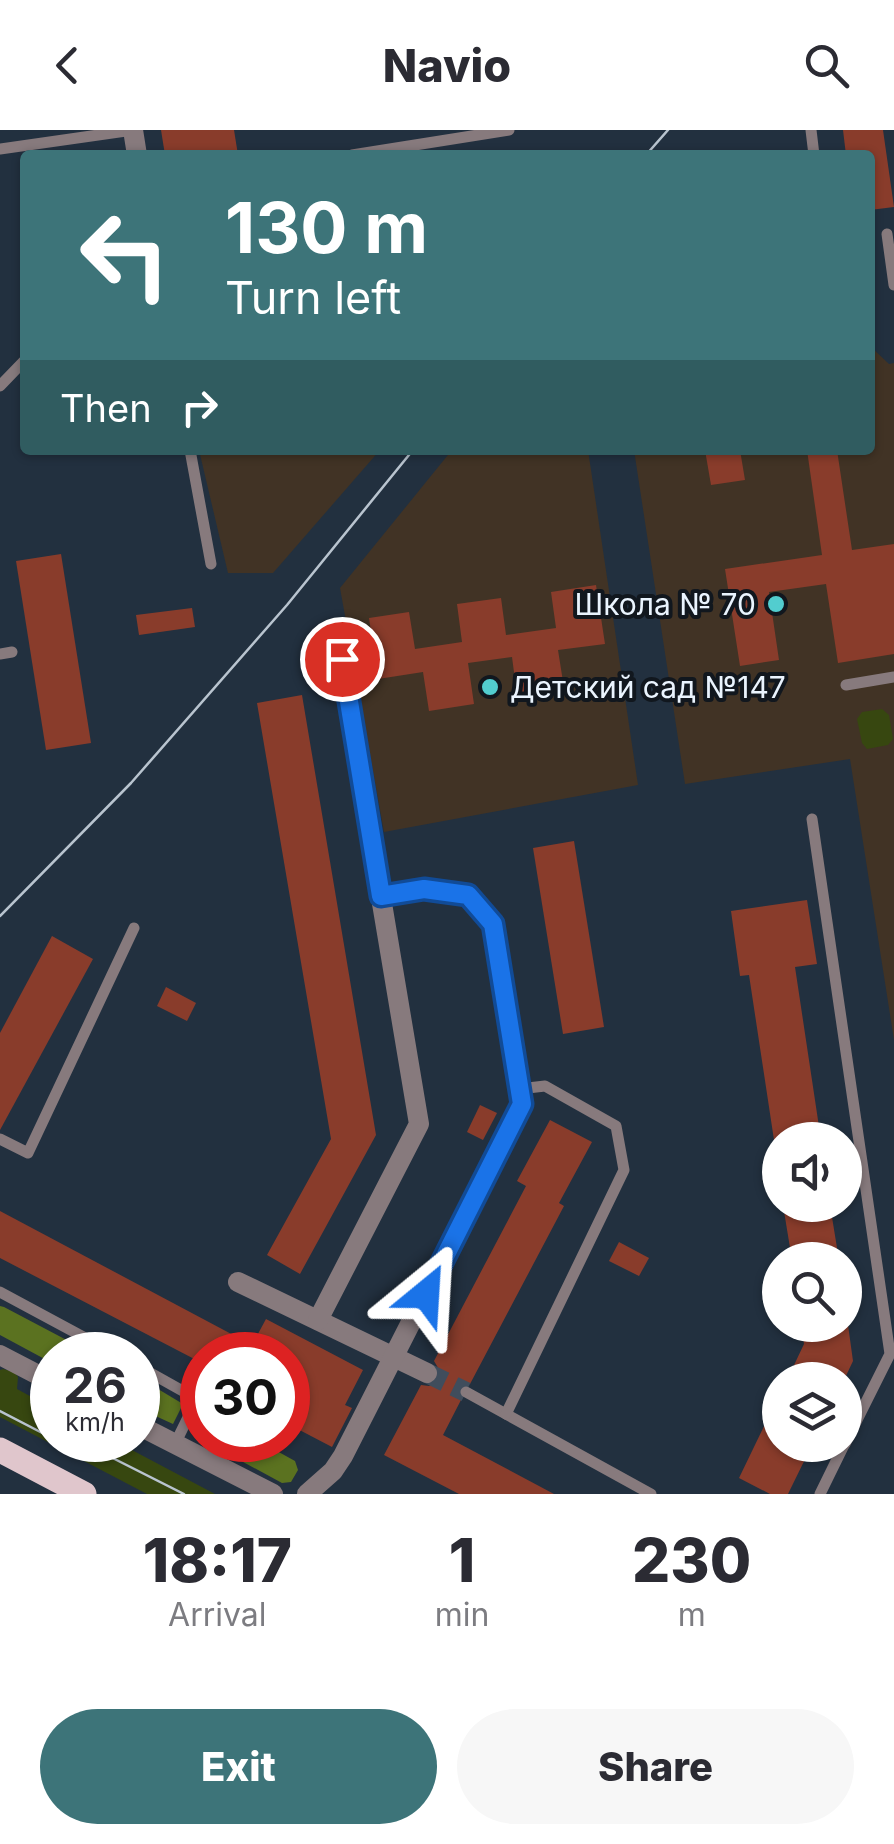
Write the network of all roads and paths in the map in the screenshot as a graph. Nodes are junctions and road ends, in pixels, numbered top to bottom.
1 (133, 130) edge
2 (509, 130) edge
3 (0, 149) edge
4 (383, 150) edge
5 (890, 233) edge
6 (894, 285) edge
7 (20, 365) edge
8 (0, 386) edge
9 (191, 455) edge
10 (211, 564) dead end
11 (342, 659) dead end
12 (894, 677) edge
13 (846, 685) dead end
14 (812, 819) dead end
15 (381, 896) junction
16 (134, 928) dead end
17 (519, 1088) junction
18 (0, 1139) edge
19 (238, 1282) dead end
20 (0, 1292) edge
21 (318, 1320) junction
22 (74, 1332) edge
23 (0, 1355) edge
24 (394, 1357) junction
25 (30, 1371) edge
26 (428, 1373) tunnel mouth
27 (160, 1378) edge
28 (466, 1392) tunnel mouth
29 (862, 1410) edge
30 (506, 1414) junction
31 (160, 1436) edge
32 (175, 1444) junction
33 (0, 1450) edge
34 (836, 1462) edge
35 (84, 1494) edge
36 (273, 1494) edge
37 (306, 1494) edge
38 (650, 1494) edge
39 (820, 1494) edge

1 - 3 lane
2 - 4 lane
5 - 6 lane
7 - 8 lane
9 - 10 lane
11 - 15 street
12 - 13 lane
14 - 29 lane
15 - 17 street
15 - 21 street
16 - 18 lane
17 - 24 street
17 - 30 lane
19 - 21 street
20 - 22 lane
21 - 24 street
23 - 25 street
24 - 26 street
24 - 37 street
27 - 32 lane
28 - 30 lane
30 - 38 lane
31 - 32 street
32 - 36 street
33 - 35 main road
34 - 39 lane

